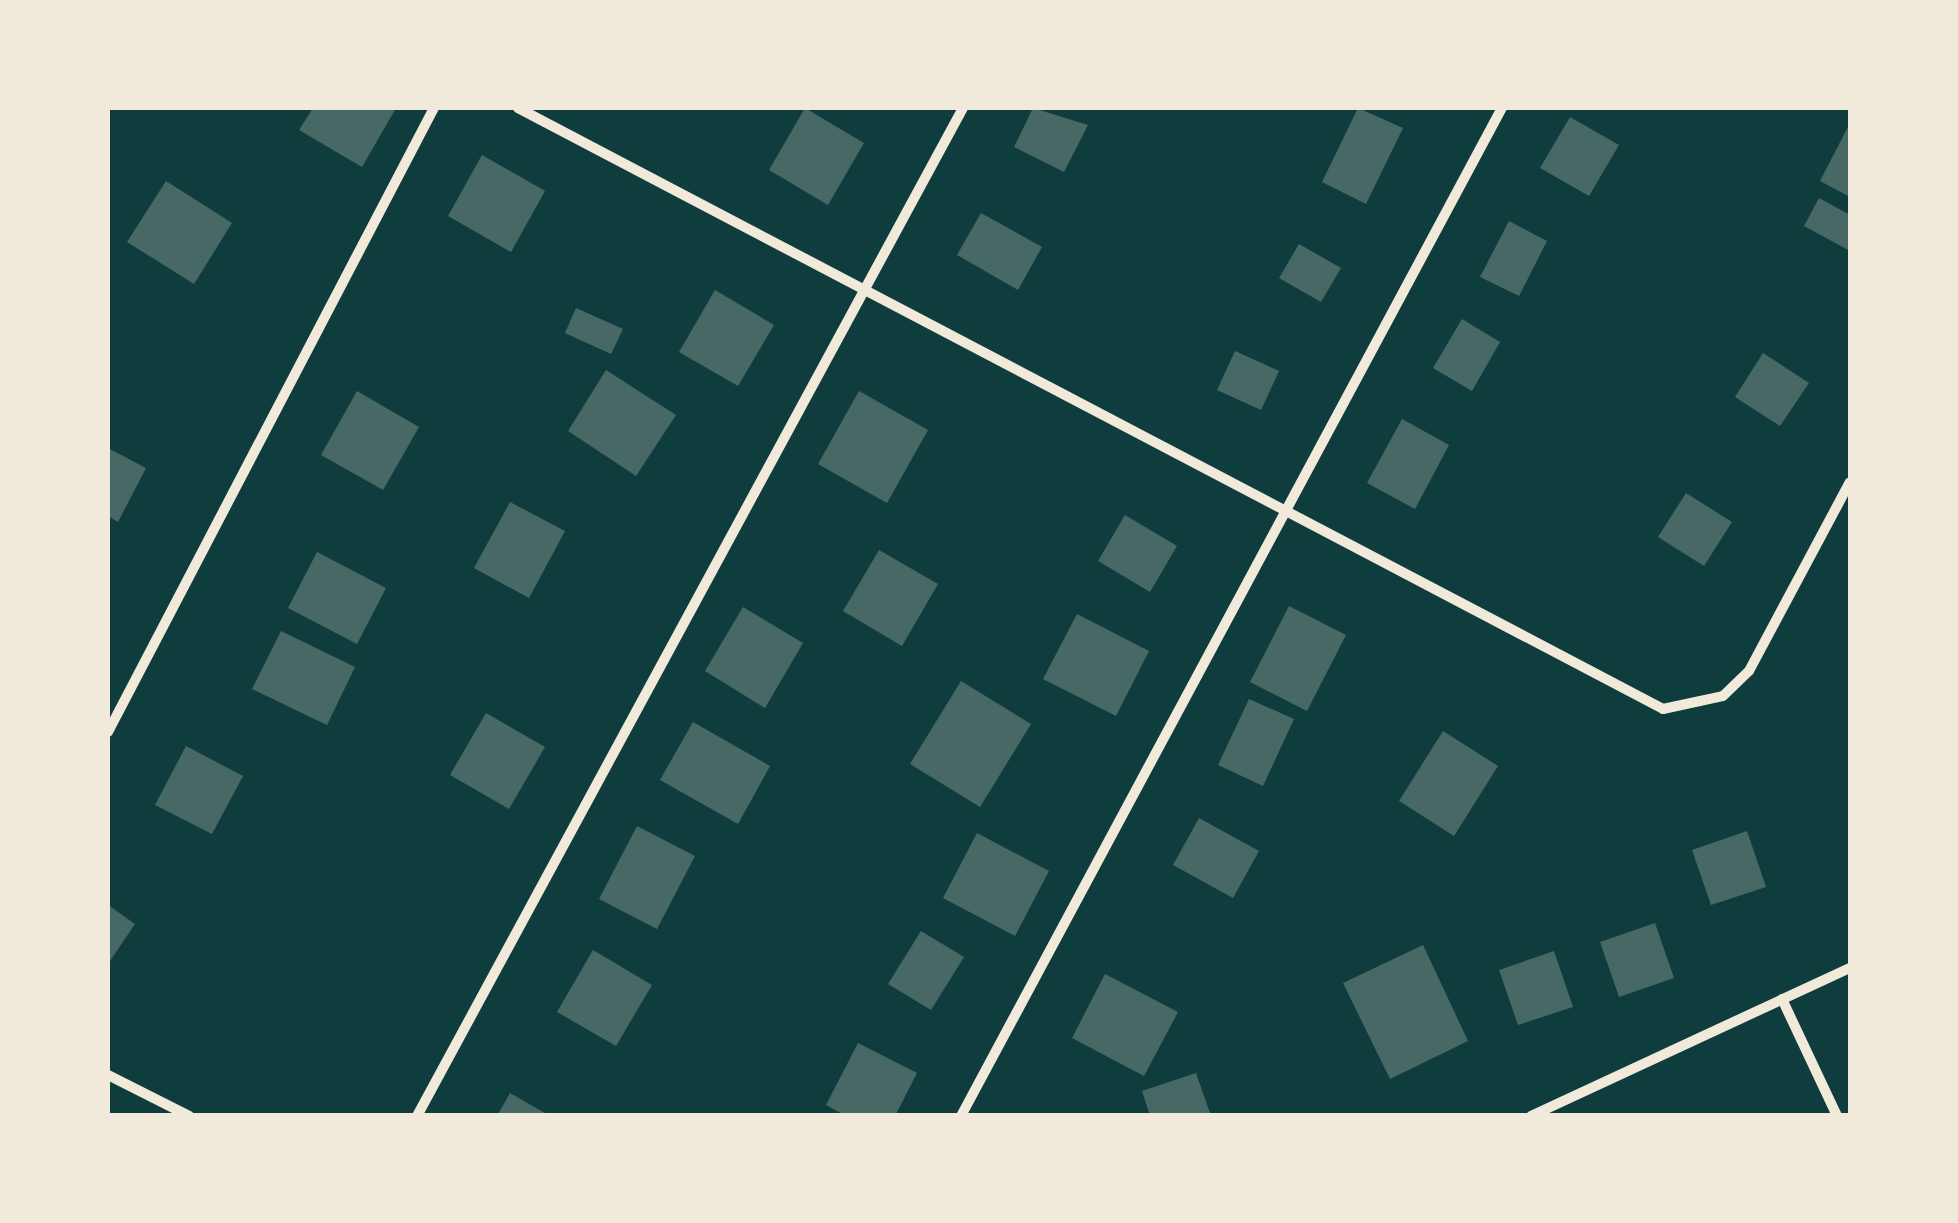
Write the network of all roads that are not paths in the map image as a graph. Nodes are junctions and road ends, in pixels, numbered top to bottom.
1 (434, 108) edge
2 (518, 108) edge
3 (963, 108) edge
4 (1502, 108) edge
5 (862, 294) junction
6 (1850, 482) edge
7 (1280, 515) junction
8 (108, 732) edge
9 (1850, 968) edge
10 (1782, 999) junction
11 (108, 1075) edge
12 (189, 1116) edge
13 (417, 1116) edge
14 (961, 1116) edge
15 (1532, 1116) edge
16 (1837, 1116) edge

1 - 8 street
2 - 5 street
3 - 5 street
4 - 7 street
5 - 7 street
5 - 13 street
6 - 7 street
7 - 14 street
9 - 10 street
10 - 15 street
10 - 16 street
11 - 12 street

